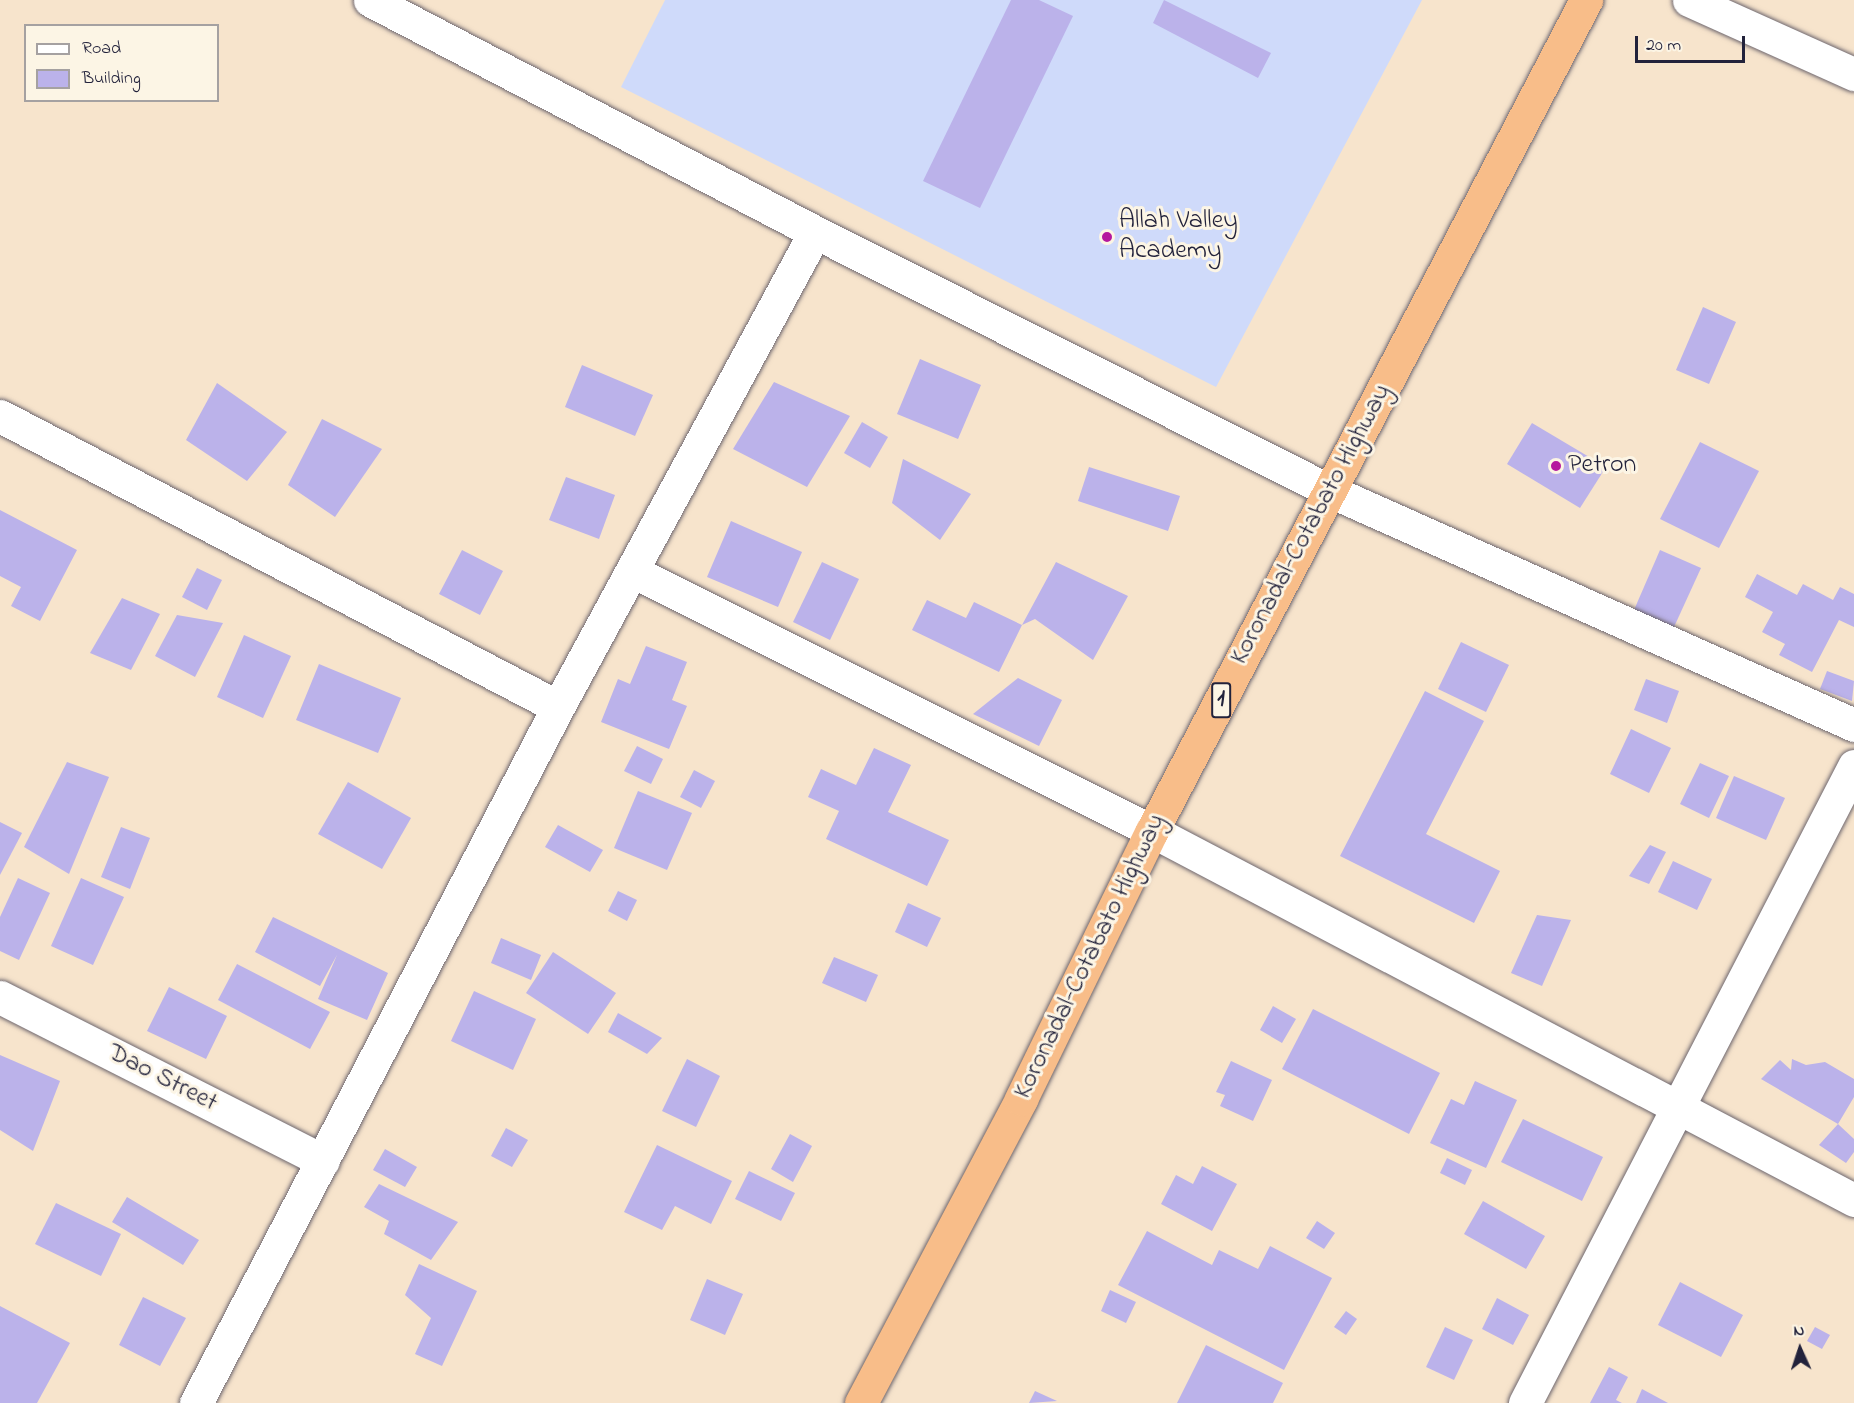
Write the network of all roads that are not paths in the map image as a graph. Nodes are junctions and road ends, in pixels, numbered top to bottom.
1 (370, 0) edge
2 (1586, 0) edge
3 (1689, 0) edge
4 (1854, 74) edge
5 (815, 232) junction
6 (0, 416) edge
7 (1330, 491) junction
8 (632, 571) junction
9 (558, 707) junction
10 (1854, 725) edge
11 (1854, 766) edge
12 (1152, 831) junction
13 (0, 997) edge
14 (1676, 1108) junction
15 (323, 1161) junction
16 (1854, 1200) edge
17 (196, 1403) edge
18 (861, 1403) edge
19 (1525, 1403) edge

1 - 5 street
2 - 7 highway, Koronadal-Cotabato Highway / 1
3 - 4 street
5 - 7 street
5 - 8 street
6 - 9 street
7 - 10 street
7 - 12 highway, Koronadal-Cotabato Highway / 1
8 - 9 street
8 - 12 street
9 - 15 street
11 - 14 street
12 - 14 street
12 - 18 highway, Koronadal-Cotabato Highway / 1
13 - 15 street, Dao Street
14 - 16 street
14 - 19 street
15 - 17 street

